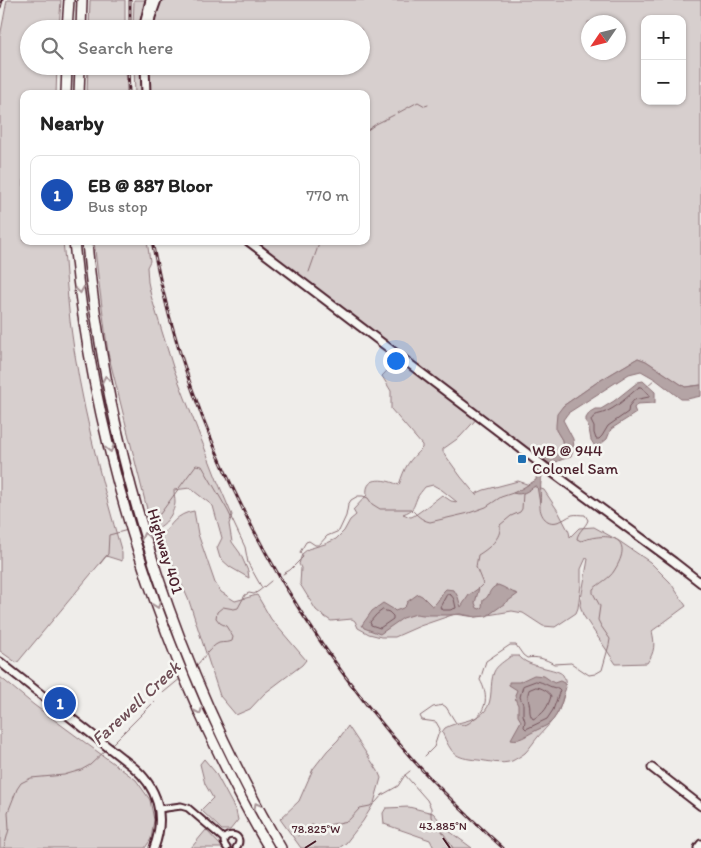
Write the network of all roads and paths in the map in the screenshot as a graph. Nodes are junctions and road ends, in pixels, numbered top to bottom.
1 (69, 0) edge
2 (82, 0) edge
3 (150, 0) edge
4 (157, 0) edge
5 (68, 20) edge
6 (81, 20) edge
7 (145, 20) edge
8 (150, 20) edge
9 (67, 75) edge
10 (80, 75) edge
11 (145, 75) edge
12 (66, 90) edge
13 (79, 90) edge
14 (146, 90) edge
15 (74, 245) edge
16 (86, 245) edge
17 (253, 245) edge
18 (701, 583) edge
19 (0, 662) edge
20 (652, 768) dead end
21 (701, 806) edge
22 (159, 809) junction
23 (224, 839) junction
24 (701, 844) edge
25 (154, 848) edge
26 (227, 848) edge
27 (236, 848) edge
28 (268, 848) edge
29 (281, 848) edge
30 (698, 848) edge

1 - 5 highway
2 - 6 highway
3 - 7 street
4 - 8 street
9 - 12 highway
10 - 13 highway
11 - 14 street
15 -> 28 highway, Highway 401
29 -> 16 highway, Highway 401
17 - 18 street
19 - 22 street
20 - 21 street
22 - 23 street
22 - 25 street
23 - 26 street
23 - 27 street
24 - 30 street

